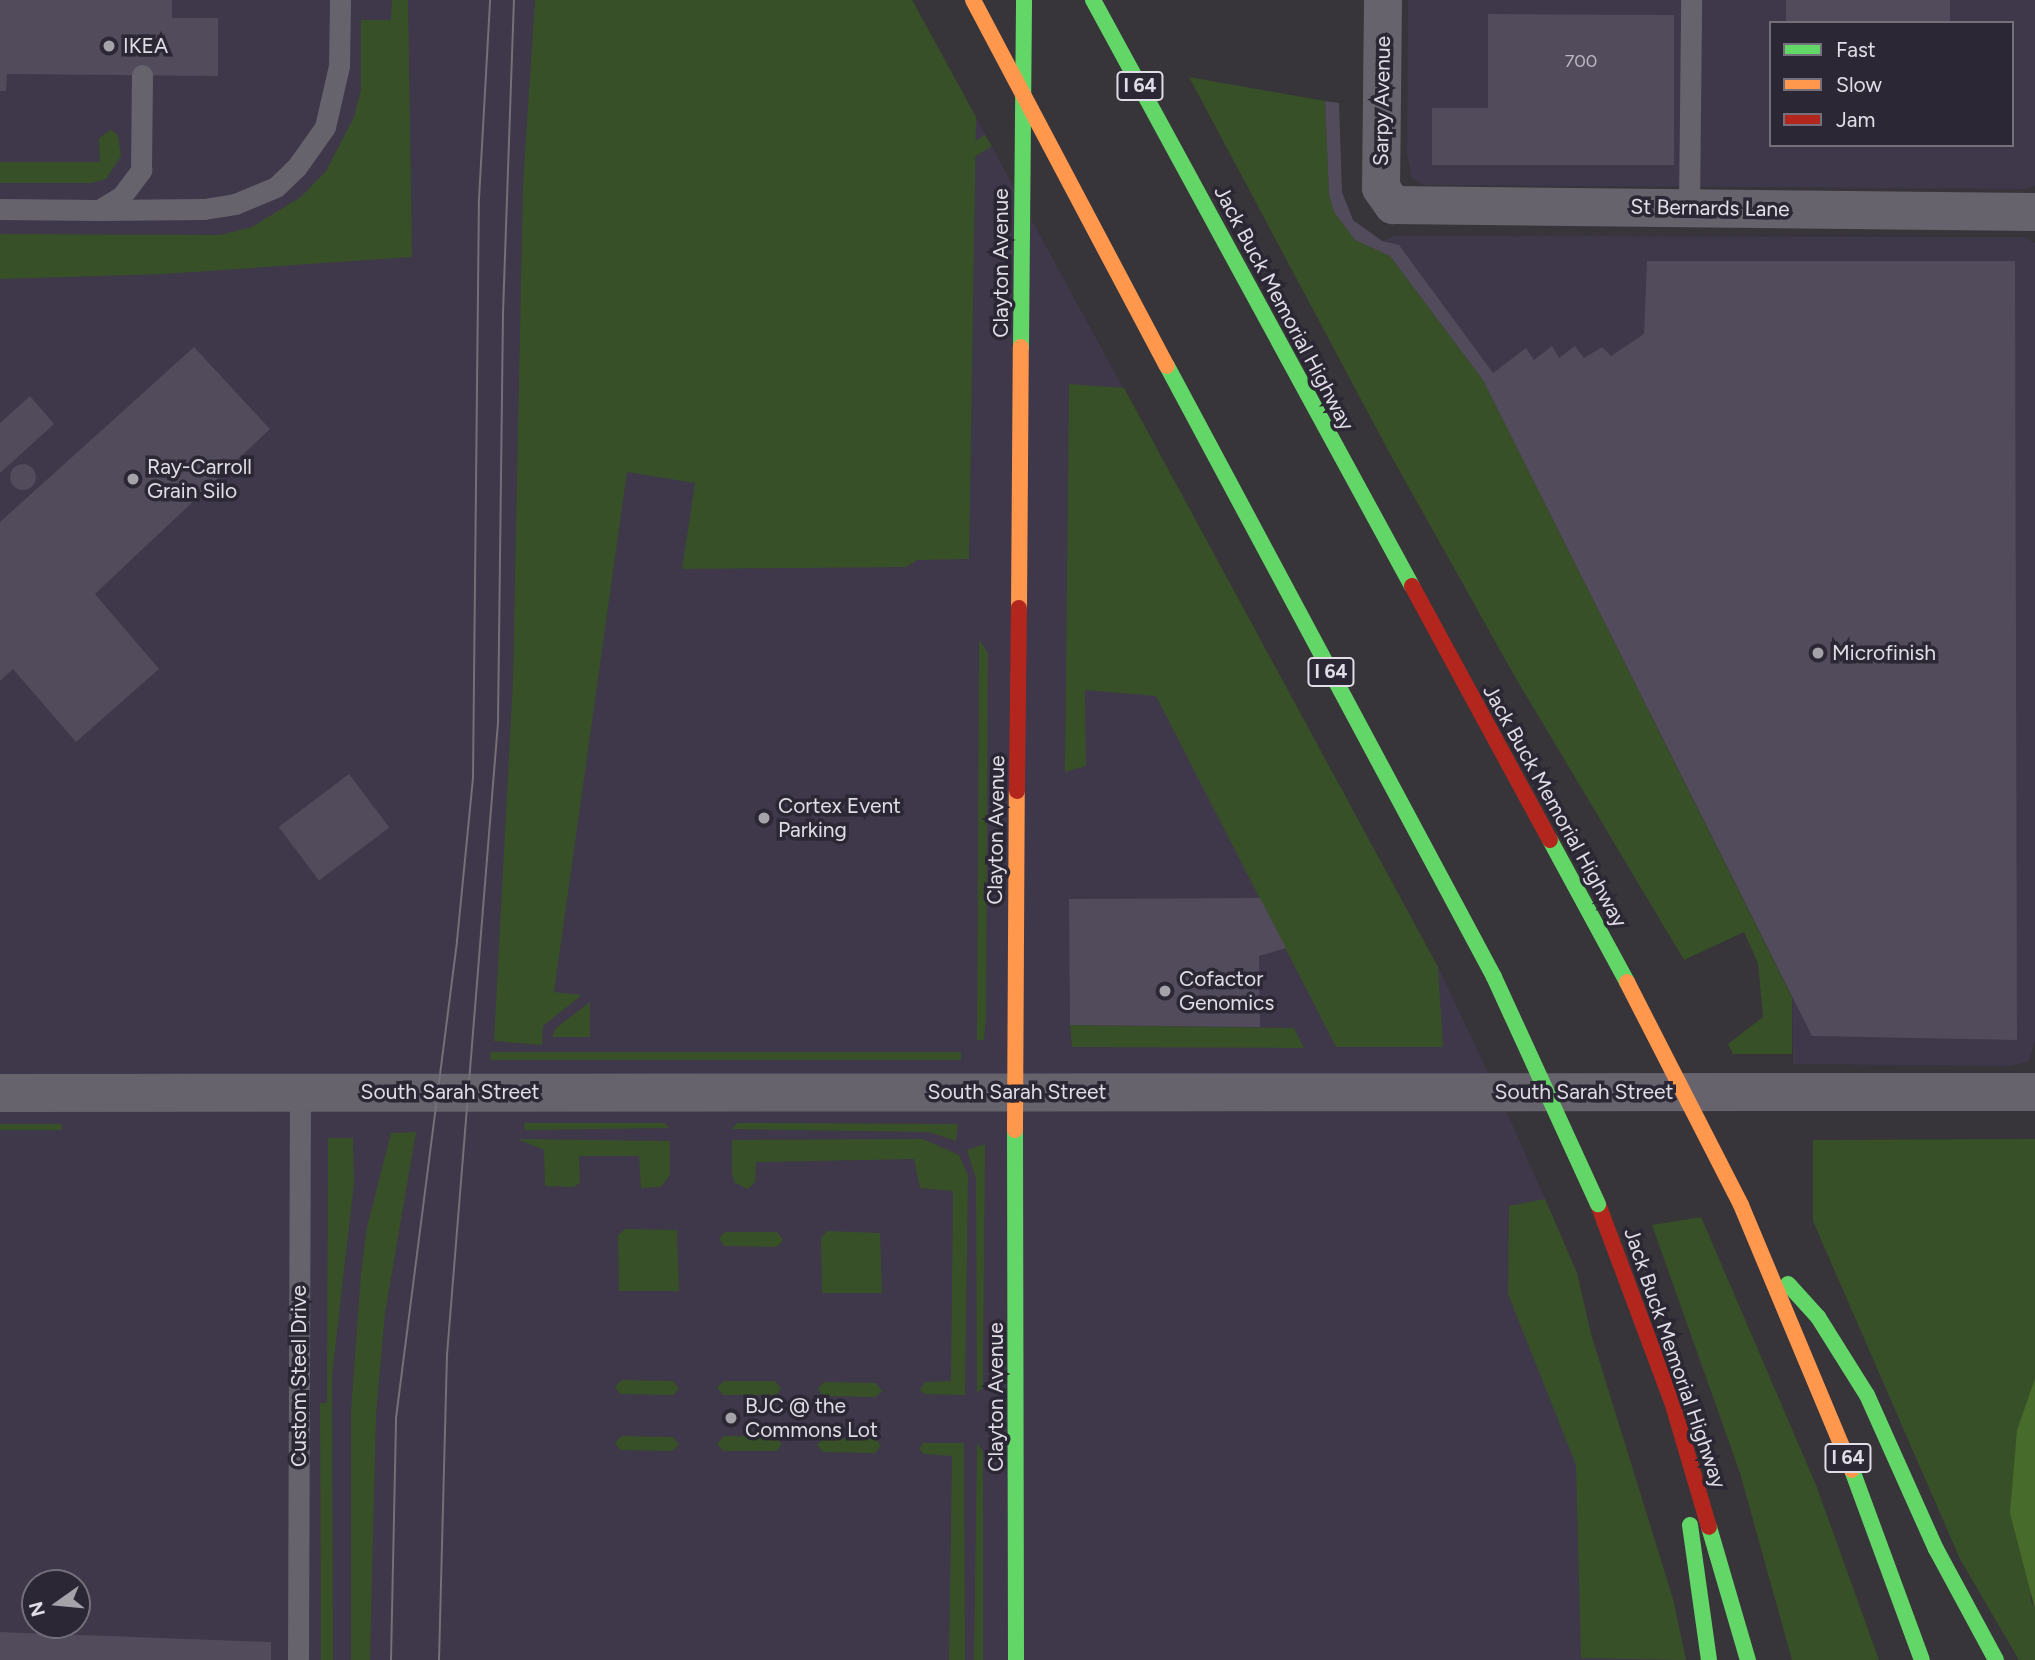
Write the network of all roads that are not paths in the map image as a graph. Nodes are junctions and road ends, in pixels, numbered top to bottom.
1 (340, 0) edge
2 (973, 0) edge
3 (1024, 0) edge
4 (1093, 0) edge
5 (1383, 0) edge
6 (1690, 0) edge
7 (142, 75) dead end
8 (1387, 201) joint
9 (1689, 208) junction
10 (0, 209) edge
11 (99, 210) junction
12 (2035, 212) edge
13 (300, 1092) junction
14 (1016, 1092) junction
15 (2035, 1092) edge
16 (0, 1093) edge
17 (1766, 1259) junction
18 (1673, 1405) junction
19 (298, 1660) edge
20 (1016, 1660) edge
21 (1709, 1660) edge
22 (1748, 1660) edge
23 (1922, 1660) edge
24 (1996, 1660) edge

1 - 11 lane
2 - 18 main road, Jack Buck Memorial Highway / I 64, bridge
3 - 14 main road, Clayton Avenue
4 - 17 main road, Jack Buck Memorial Highway / I 64, bridge
5 - 8 street, Sarpy Avenue
6 - 9 lane
7 - 11 lane
8 - 9 street, St Bernards Lane
9 - 12 street, St Bernards Lane
10 - 11 lane
13 - 14 street, South Sarah Street
13 - 16 street, South Sarah Street
13 - 19 lane, Custom Steel Drive
14 - 15 street, South Sarah Street
14 - 20 main road, Clayton Avenue
17 - 23 main road, Jack Buck Memorial Highway / I 64
17 - 24 main road
18 - 21 main road
18 - 22 main road, Jack Buck Memorial Highway / I 64

